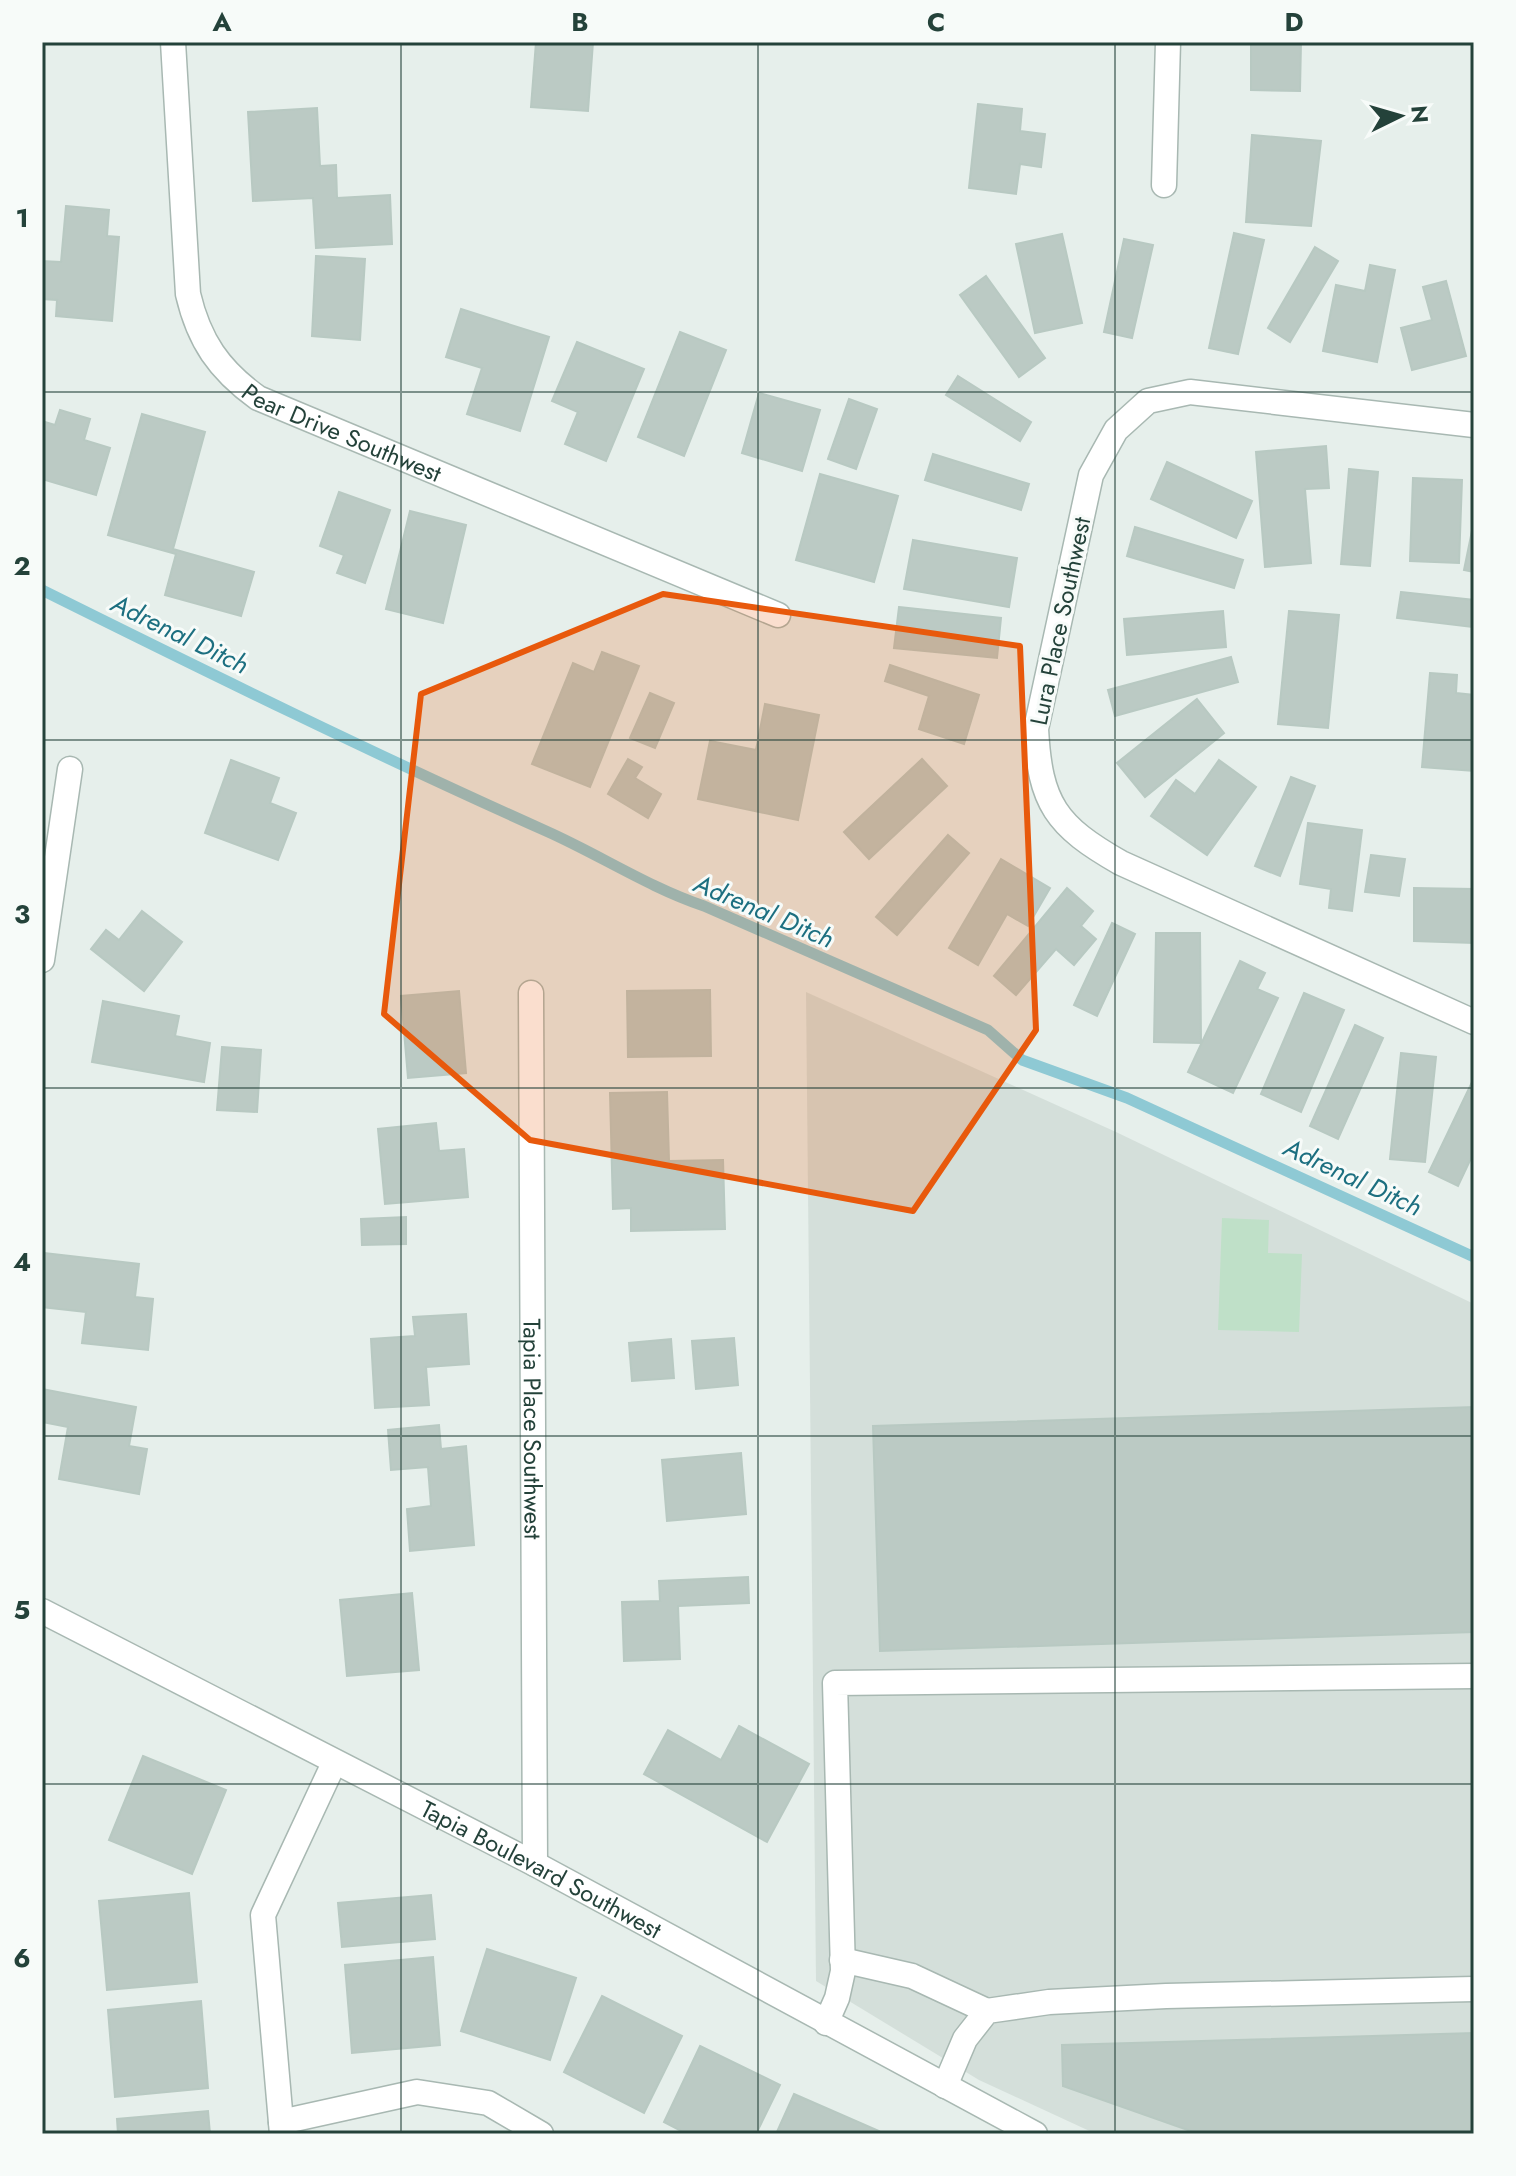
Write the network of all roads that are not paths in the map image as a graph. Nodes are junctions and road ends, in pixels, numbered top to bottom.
1 (173, 42) edge
2 (1168, 42) edge
3 (1164, 185) dead end
4 (1474, 425) edge
5 (778, 615) dead end
6 (70, 769) dead end
7 (42, 960) edge
8 (531, 993) dead end
9 (1474, 1022) edge
10 (42, 1611) edge
11 (1474, 1676) edge
12 (334, 1763) junction
13 (535, 1864) junction
14 (842, 1960) junction
15 (1474, 1989) edge
16 (987, 2011) junction
17 (826, 2023) junction
18 (945, 2086) junction
19 (281, 2128) edge
20 (541, 2134) edge
21 (1035, 2134) edge

1 - 5 street, Pear Drive Southwest
2 - 3 street
4 - 9 street, Lura Place Southwest
6 - 7 street
8 - 13 street, Tapia Place Southwest
10 - 12 street, Tapia Boulevard Southwest
11 - 14 street
12 - 13 street, Tapia Boulevard Southwest
12 - 19 street
13 - 17 street, Tapia Boulevard Southwest
14 - 16 street
14 - 17 street
15 - 16 street
16 - 18 street
17 - 18 street, Tapia Boulevard Southwest
18 - 21 street, Tapia Boulevard Southwest
19 - 20 street

